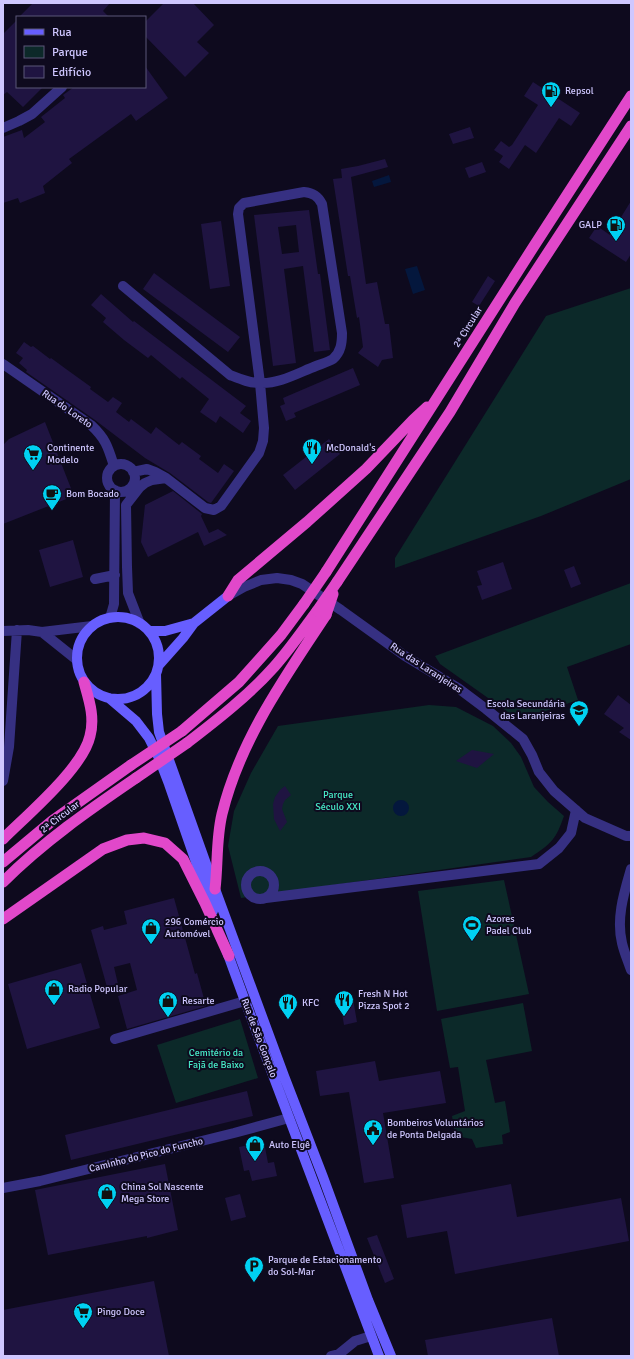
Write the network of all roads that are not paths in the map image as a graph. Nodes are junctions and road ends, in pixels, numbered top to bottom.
1 (61, 88) edge
2 (631, 96) edge
3 (631, 126) edge
4 (3, 128) edge
5 (123, 286) dead end
6 (3, 364) edge
7 (260, 384) junction
8 (438, 398) junction
9 (114, 466) junction
10 (133, 472) junction
11 (166, 478) junction
12 (119, 491) junction
13 (126, 505) junction
14 (114, 575) junction
15 (95, 579) dead end
16 (228, 596) junction
17 (321, 613) junction
18 (110, 618) junction
19 (140, 624) junction
20 (194, 624) junction
21 (92, 626) junction
22 (17, 630) junction
23 (3, 631) edge
24 (149, 631) junction
25 (42, 632) junction
26 (77, 660) junction
27 (158, 669) junction
28 (84, 682) junction
29 (109, 698) junction
30 (3, 781) edge
31 (576, 810) junction
32 (631, 836) edge
33 (3, 839) edge
34 (3, 862) edge
35 (631, 869) edge
36 (3, 882) edge
37 (274, 884) junction
38 (215, 889) junction
39 (291, 894) junction
40 (266, 898) junction
41 (3, 919) edge
42 (229, 956) junction
43 (631, 970) edge
44 (245, 1001) junction
45 (116, 1039) dead end
46 (289, 1118) junction
47 (3, 1188) edge
48 (371, 1336) junction
49 (331, 1356) edge
50 (379, 1356) edge
51 (391, 1356) edge

1 - 4 street
2 - 8 highway, 2ª Circular
3 - 17 highway, bridge
5 - 7 street
6 - 9 street, Rua do Loreto
7 - 7 street
7 - 11 street
8 - 16 highway
8 - 34 highway, 2ª Circular, bridge
9 - 10 street
9 - 12 street
10 - 11 street
10 - 12 street
11 - 13 street
12 - 13 street
12 - 14 street
13 - 19 street
14 - 15 street
14 - 18 street
16 - 20 main road, Rua das Laranjeiras
16 - 31 street, Rua das Laranjeiras
17 - 36 highway, 2ª Circular, bridge
17 - 38 highway
18 - 19 main road
18 - 21 main road
19 - 24 main road
20 - 24 main road, Rua das Laranjeiras
20 - 27 main road, Rua das Laranjeiras
21 - 25 street
21 - 26 main road
22 - 23 street
22 - 25 street
22 - 30 street
24 - 27 main road
25 - 26 street
26 - 28 main road
27 - 29 main road
27 - 38 main road, Rua de São Gonçalo
28 - 29 main road
28 - 33 highway
29 - 42 main road, Rua de São Gonçalo
31 - 32 street, Rua das Laranjeiras
31 - 39 street
35 - 43 street
37 - 39 street
37 - 40 street
37 - 40 street
38 - 51 main road, Rua de São Gonçalo
39 - 40 street
41 - 42 highway
42 - 44 main road, Rua de São Gonçalo
44 - 45 street
44 - 46 main road, Rua de São Gonçalo
46 - 47 street, Caminho do Pico do Funcho
46 - 48 main road, Rua de São Gonçalo
48 - 49 street
48 - 50 main road, Rua de São Gonçalo

